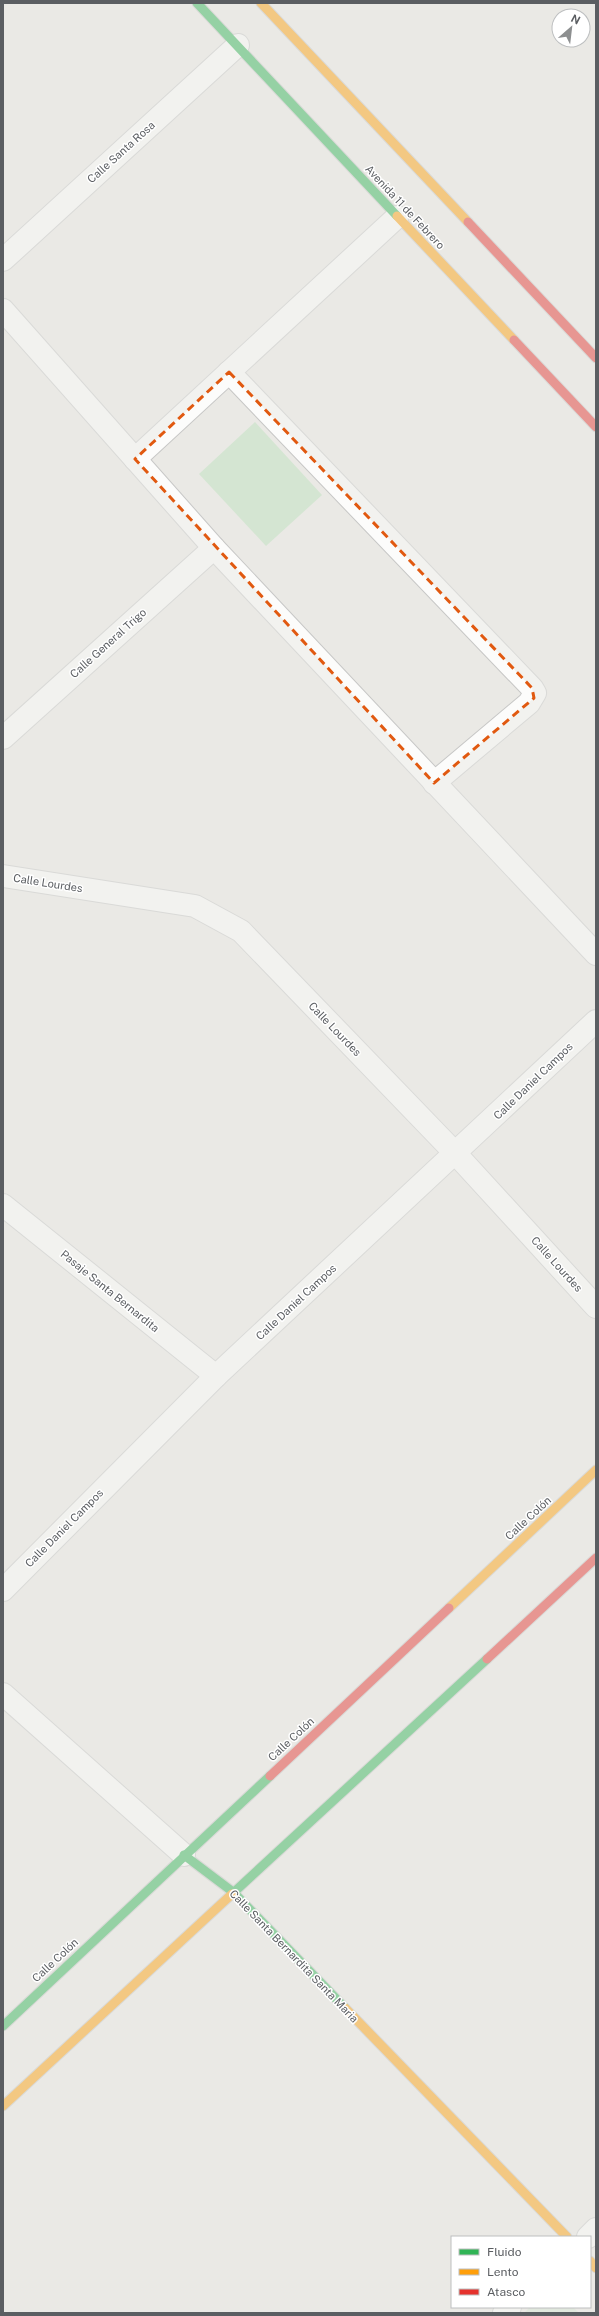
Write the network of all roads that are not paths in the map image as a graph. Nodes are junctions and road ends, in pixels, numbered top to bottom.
1 (197, 3) edge
2 (261, 3) edge
3 (238, 45) junction
4 (397, 216) junction
5 (3, 260) edge
6 (3, 310) edge
7 (596, 358) edge
8 (229, 372) junction
9 (596, 427) edge
10 (135, 459) junction
11 (214, 548) junction
12 (3, 738) edge
13 (434, 783) junction
14 (3, 876) edge
15 (596, 954) edge
16 (596, 1021) edge
17 (456, 1154) junction
18 (3, 1205) edge
19 (596, 1307) edge
20 (216, 1376) junction
21 (596, 1470) edge
22 (596, 1558) edge
23 (3, 1590) edge
24 (3, 1694) edge
25 (184, 1855) junction
26 (233, 1892) junction
27 (3, 2026) edge
28 (3, 2106) edge
29 (566, 2236) edge

1 - 3 street, Avenida 11 de Febrero
2 - 7 street
3 - 4 street, Avenida 11 de Febrero
3 - 5 street, Calle Santa Rosa
4 - 8 street
4 - 9 street, Avenida 11 de Febrero
6 - 10 street
8 - 10 street
8 - 13 street
10 - 11 street
11 - 12 street, Calle General Trigo
11 - 13 street
13 - 15 street
14 - 17 street, Calle Lourdes
16 - 17 street, Calle Daniel Campos
17 - 19 street, Calle Lourdes
17 - 20 street, Calle Daniel Campos
18 - 20 street, Pasaje Santa Bernardita
20 - 23 street, Calle Daniel Campos
21 - 25 street, Calle Colón
22 - 26 street
24 - 25 street, Calle Santa Bernardita Santa Maria
25 - 26 street, Calle Santa Bernardita Santa Maria
25 - 27 street, Calle Colón
26 - 28 street
26 - 29 street, Calle Santa Bernardita Santa Maria

